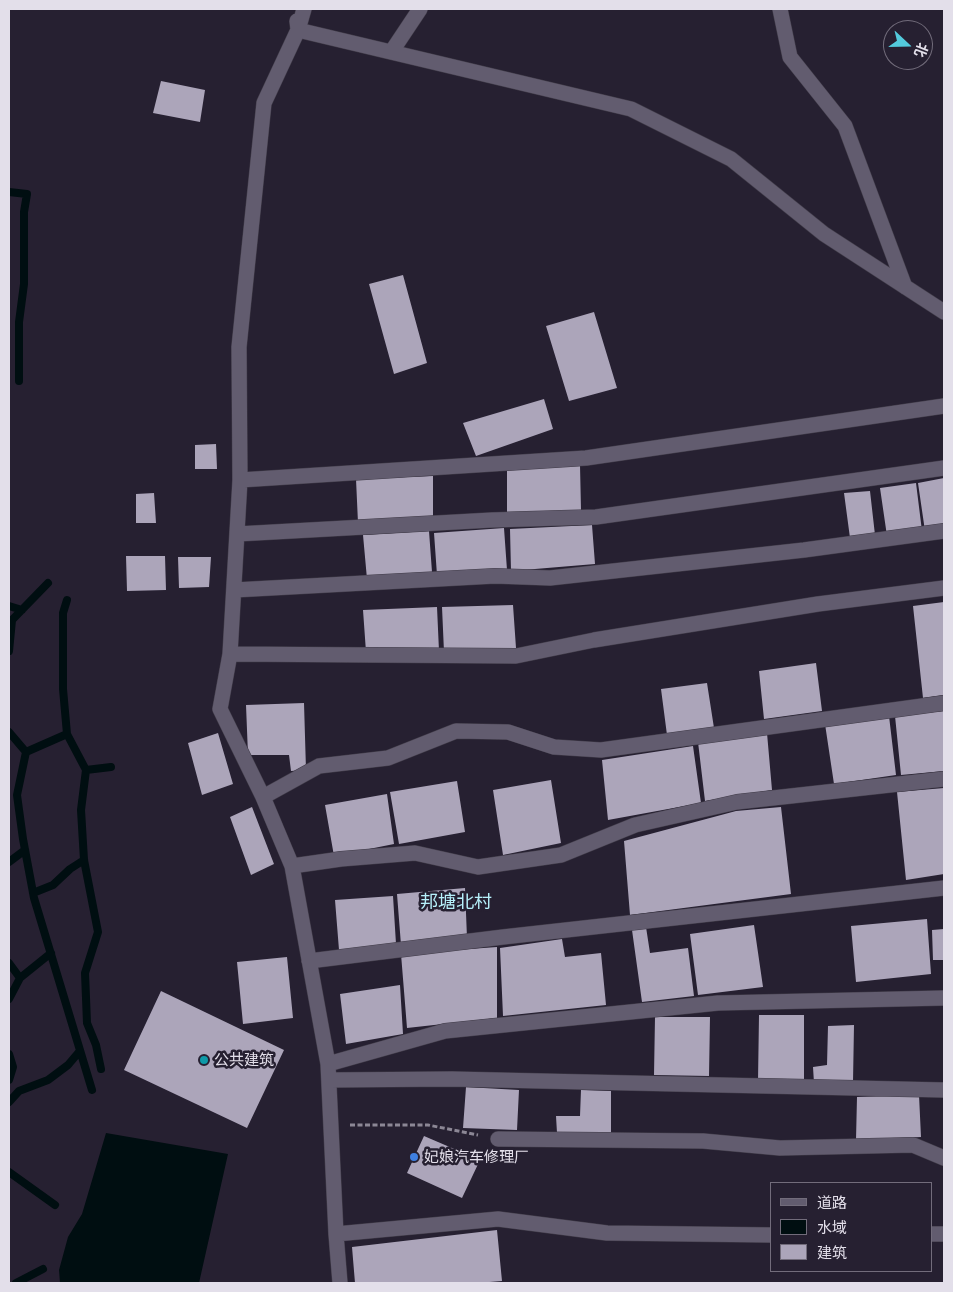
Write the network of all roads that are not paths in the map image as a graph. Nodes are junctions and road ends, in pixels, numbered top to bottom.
1 (295, 9) edge
2 (304, 9) edge
3 (420, 9) edge
4 (780, 9) edge
5 (298, 30) junction
6 (394, 48) dead end
7 (905, 287) junction
8 (944, 312) edge
9 (944, 406) edge
10 (944, 468) edge
11 (240, 480) junction
12 (944, 531) edge
13 (237, 534) junction
14 (944, 588) edge
15 (234, 590) junction
16 (230, 654) junction
17 (944, 703) edge
18 (944, 779) edge
19 (263, 797) junction
20 (292, 866) junction
21 (944, 888) edge
22 (309, 960) junction
23 (944, 998) edge
24 (328, 1064) junction
25 (329, 1080) junction
26 (944, 1090) edge
27 (498, 1139) road end
28 (944, 1158) edge
29 (336, 1234) junction
30 (770, 1234) edge
31 (340, 1283) edge

1 - 5 street
2 - 5 street
3 - 6 street
4 - 7 street
5 - 7 street
5 - 11 street
7 - 8 street
9 - 11 street
10 - 13 street
11 - 13 street
12 - 15 street
13 - 15 street
14 - 16 street
15 - 16 street
16 - 19 street
17 - 19 street
18 - 20 street
19 - 20 street
20 - 22 street
21 - 22 street
22 - 24 street
23 - 24 street
24 - 25 street
25 - 26 street
25 - 29 street
27 - 28 street
29 - 30 street
29 - 31 street

